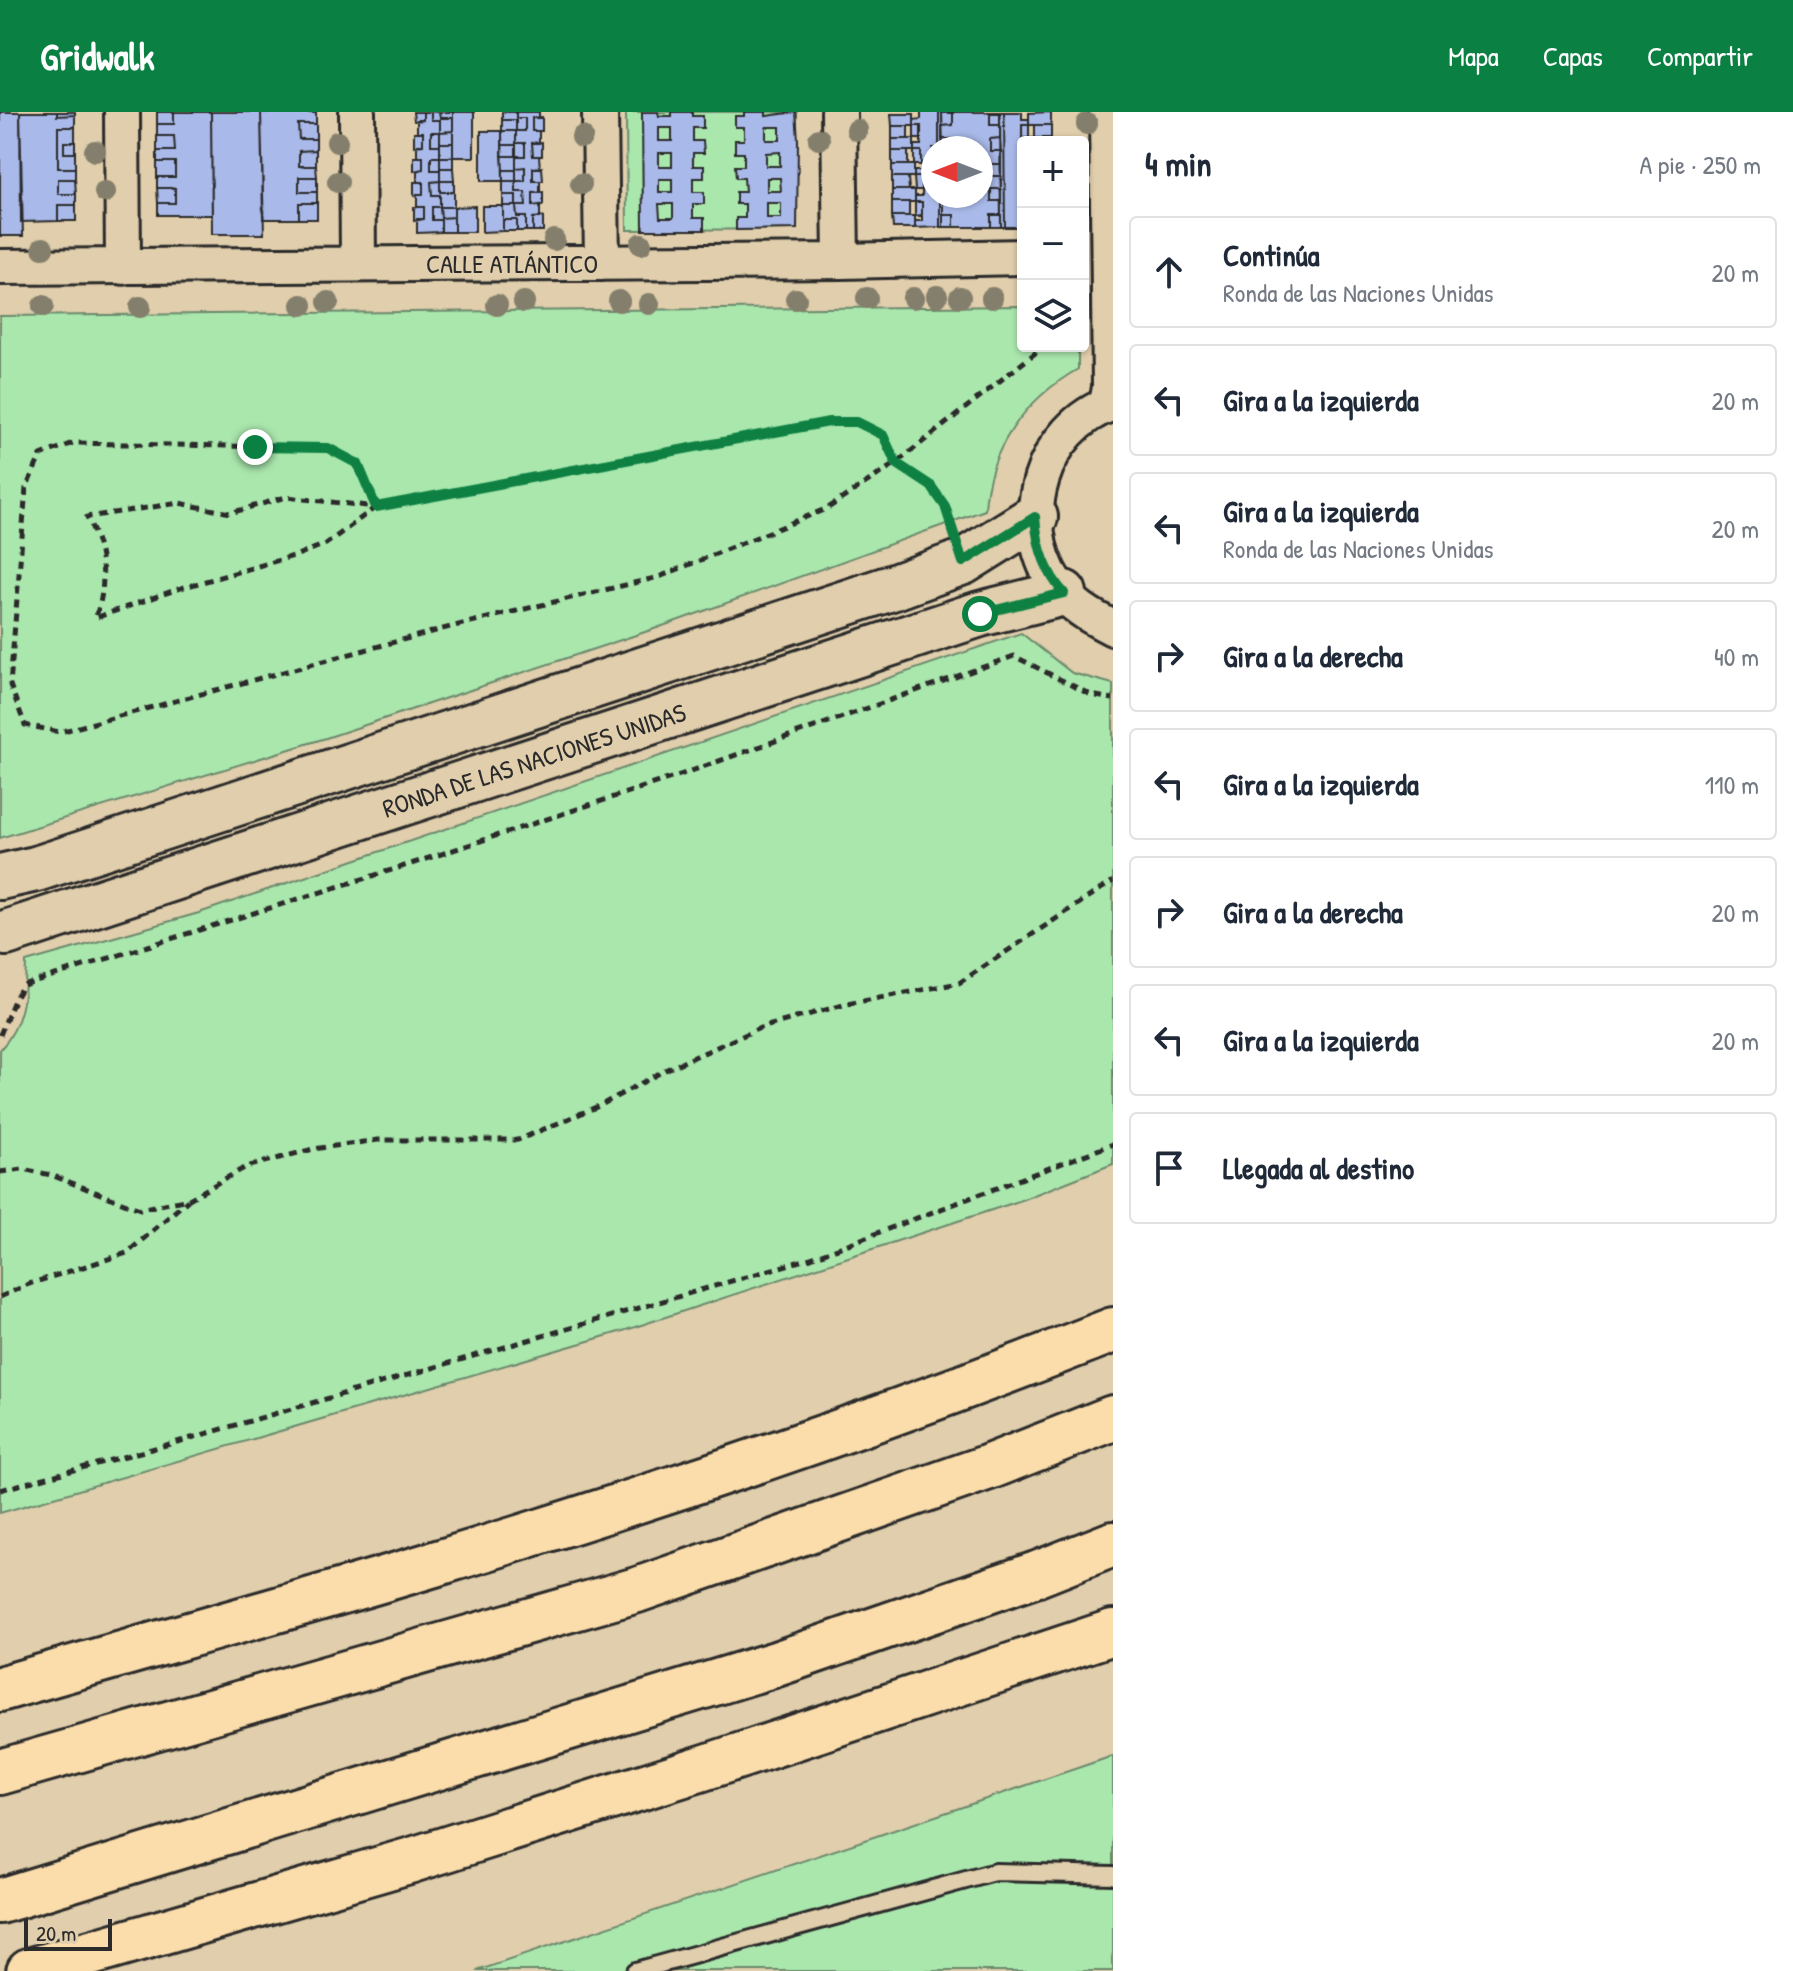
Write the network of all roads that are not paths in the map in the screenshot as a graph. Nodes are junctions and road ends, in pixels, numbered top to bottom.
1 (122, 112) edge
2 (357, 112) edge
3 (600, 112) edge
4 (839, 112) edge
5 (1107, 112) edge
6 (1096, 255) edge
7 (1017, 257) edge
8 (841, 261) junction
9 (358, 263) junction
10 (602, 263) junction
11 (0, 267) edge
12 (123, 267) junction
13 (1110, 404) edge
14 (1035, 517) junction
15 (1064, 593) junction
16 (1113, 628) edge
17 (0, 877) edge
18 (3, 931) edge
19 (1113, 1330) edge
20 (1113, 1418) edge
21 (1113, 1544) edge
22 (1113, 1632) edge
23 (0, 1689) edge
24 (0, 1772) edge
25 (1113, 1875) edge
26 (0, 1901) edge
27 (29, 1971) edge
28 (635, 1971) edge

1 - 12 street
2 - 9 street
3 - 10 street
4 - 8 street
5 - 6 street
6 - 13 street
7 - 8 street, CALLE ATLÁNTICO
8 - 10 street, CALLE ATLÁNTICO
9 - 10 street, CALLE ATLÁNTICO
9 - 12 street, CALLE ATLÁNTICO
11 - 12 street, CALLE ATLÁNTICO
13 - 14 street
14 - 15 street
14 - 17 street, RONDA DE LAS NACIONES UNIDAS
15 - 16 street
15 - 18 street, RONDA DE LAS NACIONES UNIDAS
19 - 23 highway
20 - 24 highway
21 - 26 highway
22 - 27 highway
25 - 28 lane

